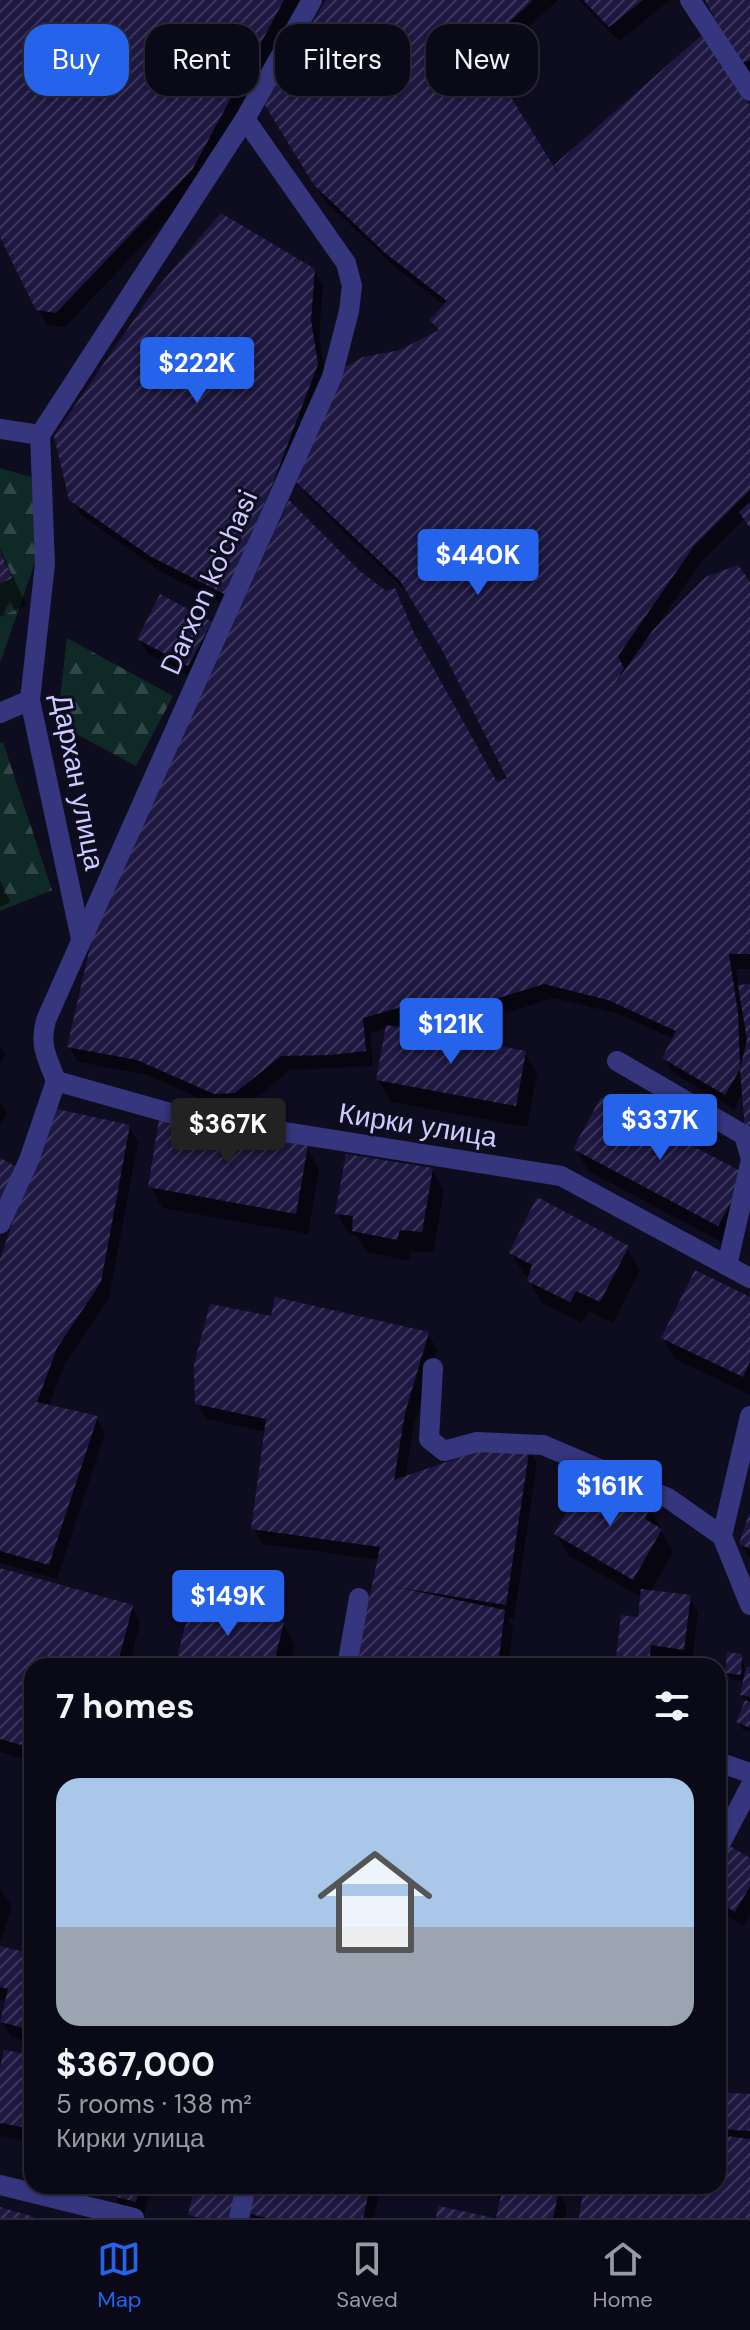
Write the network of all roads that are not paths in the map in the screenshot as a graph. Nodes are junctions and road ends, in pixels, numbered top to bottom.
1 (312, 0) edge
2 (690, 0) edge
3 (750, 91) edge
4 (245, 119) junction
5 (0, 423) edge
6 (40, 435) junction
7 (30, 700) junction
8 (0, 713) edge
9 (81, 939) junction
10 (617, 1061) dead end
11 (56, 1081) junction
12 (750, 1156) edge
13 (750, 1164) edge
14 (0, 1224) edge
15 (727, 1266) junction
16 (750, 1278) edge
17 (433, 1368) dead end
18 (750, 1416) edge
19 (722, 1536) junction
20 (359, 1598) dead end
21 (750, 1605) edge
22 (348, 1658) edge
23 (726, 1765) edge
24 (750, 1773) edge
25 (750, 1787) edge
26 (726, 1833) edge
27 (0, 2185) edge
28 (24, 2191) edge
29 (37, 2194) edge
30 (244, 2194) edge
31 (134, 2218) edge
32 (239, 2218) edge

1 - 4 street
2 - 3 street
4 - 6 street
4 - 9 street, Darxon ko'chasi
5 - 6 street
6 - 7 street, Дархан улица
7 - 8 street
7 - 9 street, Дархан улица
9 - 11 street, Darxon ko'chasi
10 - 12 street
11 - 14 street
11 - 15 street, Кирки улица
13 - 15 street
15 - 16 street, Кирки улица
17 - 19 street
18 - 19 street
19 - 21 street
20 - 22 street
23 - 24 street
25 - 26 street
27 - 28 street
29 - 31 street
30 - 32 street

